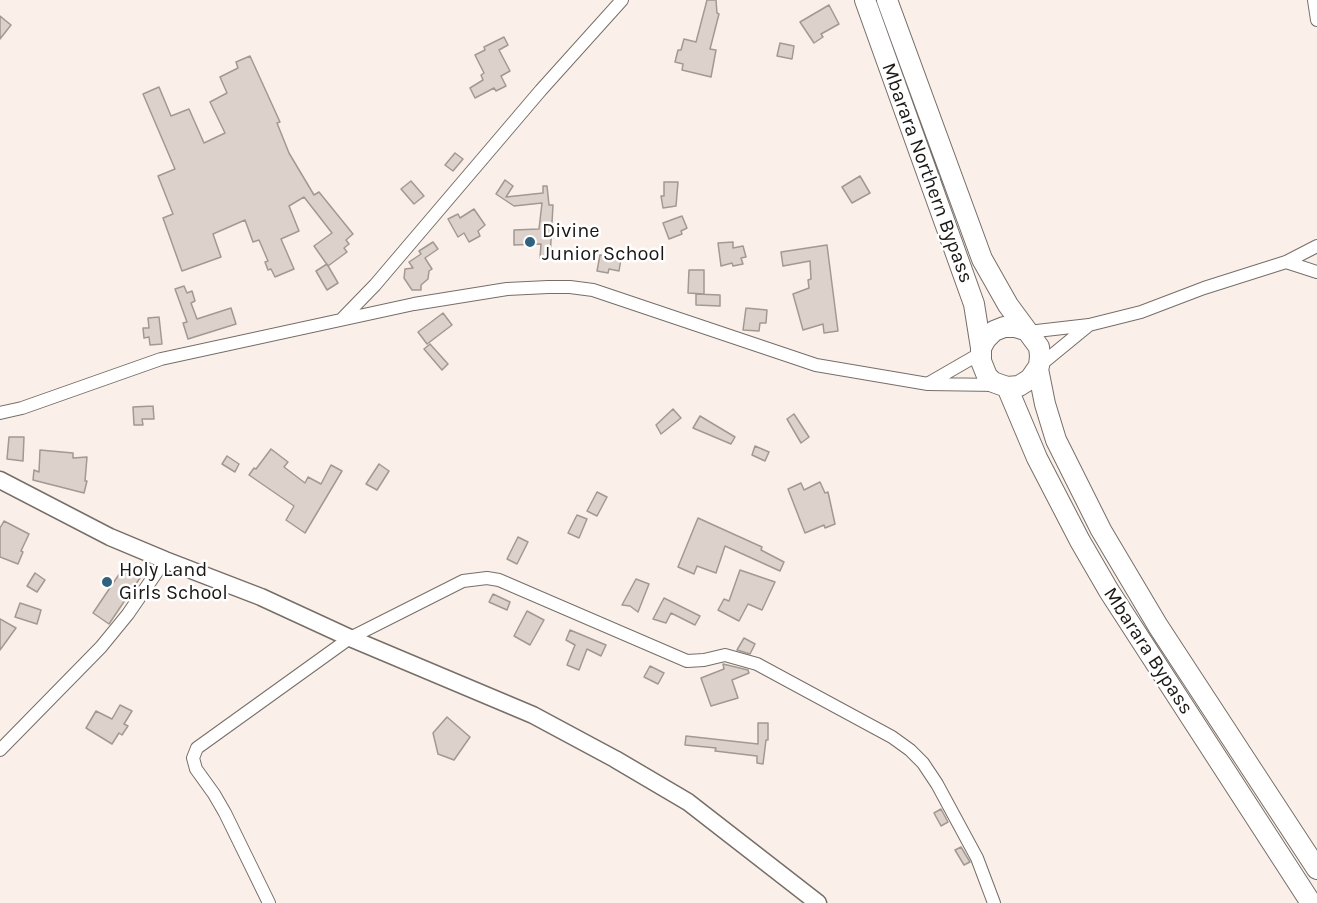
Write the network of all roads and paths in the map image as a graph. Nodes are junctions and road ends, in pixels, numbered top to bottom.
1 (622, 0) edge
2 (865, 0) edge
3 (886, 0) edge
4 (1314, 0) edge
5 (1317, 20) edge
6 (1317, 246) edge
7 (1286, 262) junction
8 (1317, 272) edge
9 (341, 319) junction
10 (1089, 325) junction
11 (1026, 331) junction
12 (981, 351) junction
13 (1038, 368) junction
14 (928, 384) junction
15 (1004, 386) junction
16 (0, 413) edge
17 (0, 480) edge
18 (165, 560) junction
19 (350, 638) junction
20 (0, 750) edge
21 (1317, 869) edge
22 (269, 903) edge
23 (818, 903) edge
24 (994, 903) edge
25 (1311, 903) edge

1 - 9 street
2 - 12 highway, Mbarara Northern Bypass
3 - 11 highway
4 - 5 street
6 - 7 street
7 - 8 street
7 - 10 street
9 - 14 street
9 - 16 street
10 - 11 street
10 - 13 street
11 - 12 highway
11 - 13 highway
12 - 14 street
12 - 15 highway
13 - 15 highway
13 - 21 highway, Mbarara Bypass
14 - 15 street
15 - 25 highway, Mbarara Bypass
17 - 18 main road
18 - 19 main road
18 - 20 street
19 - 22 street
19 - 23 main road
19 - 24 street

